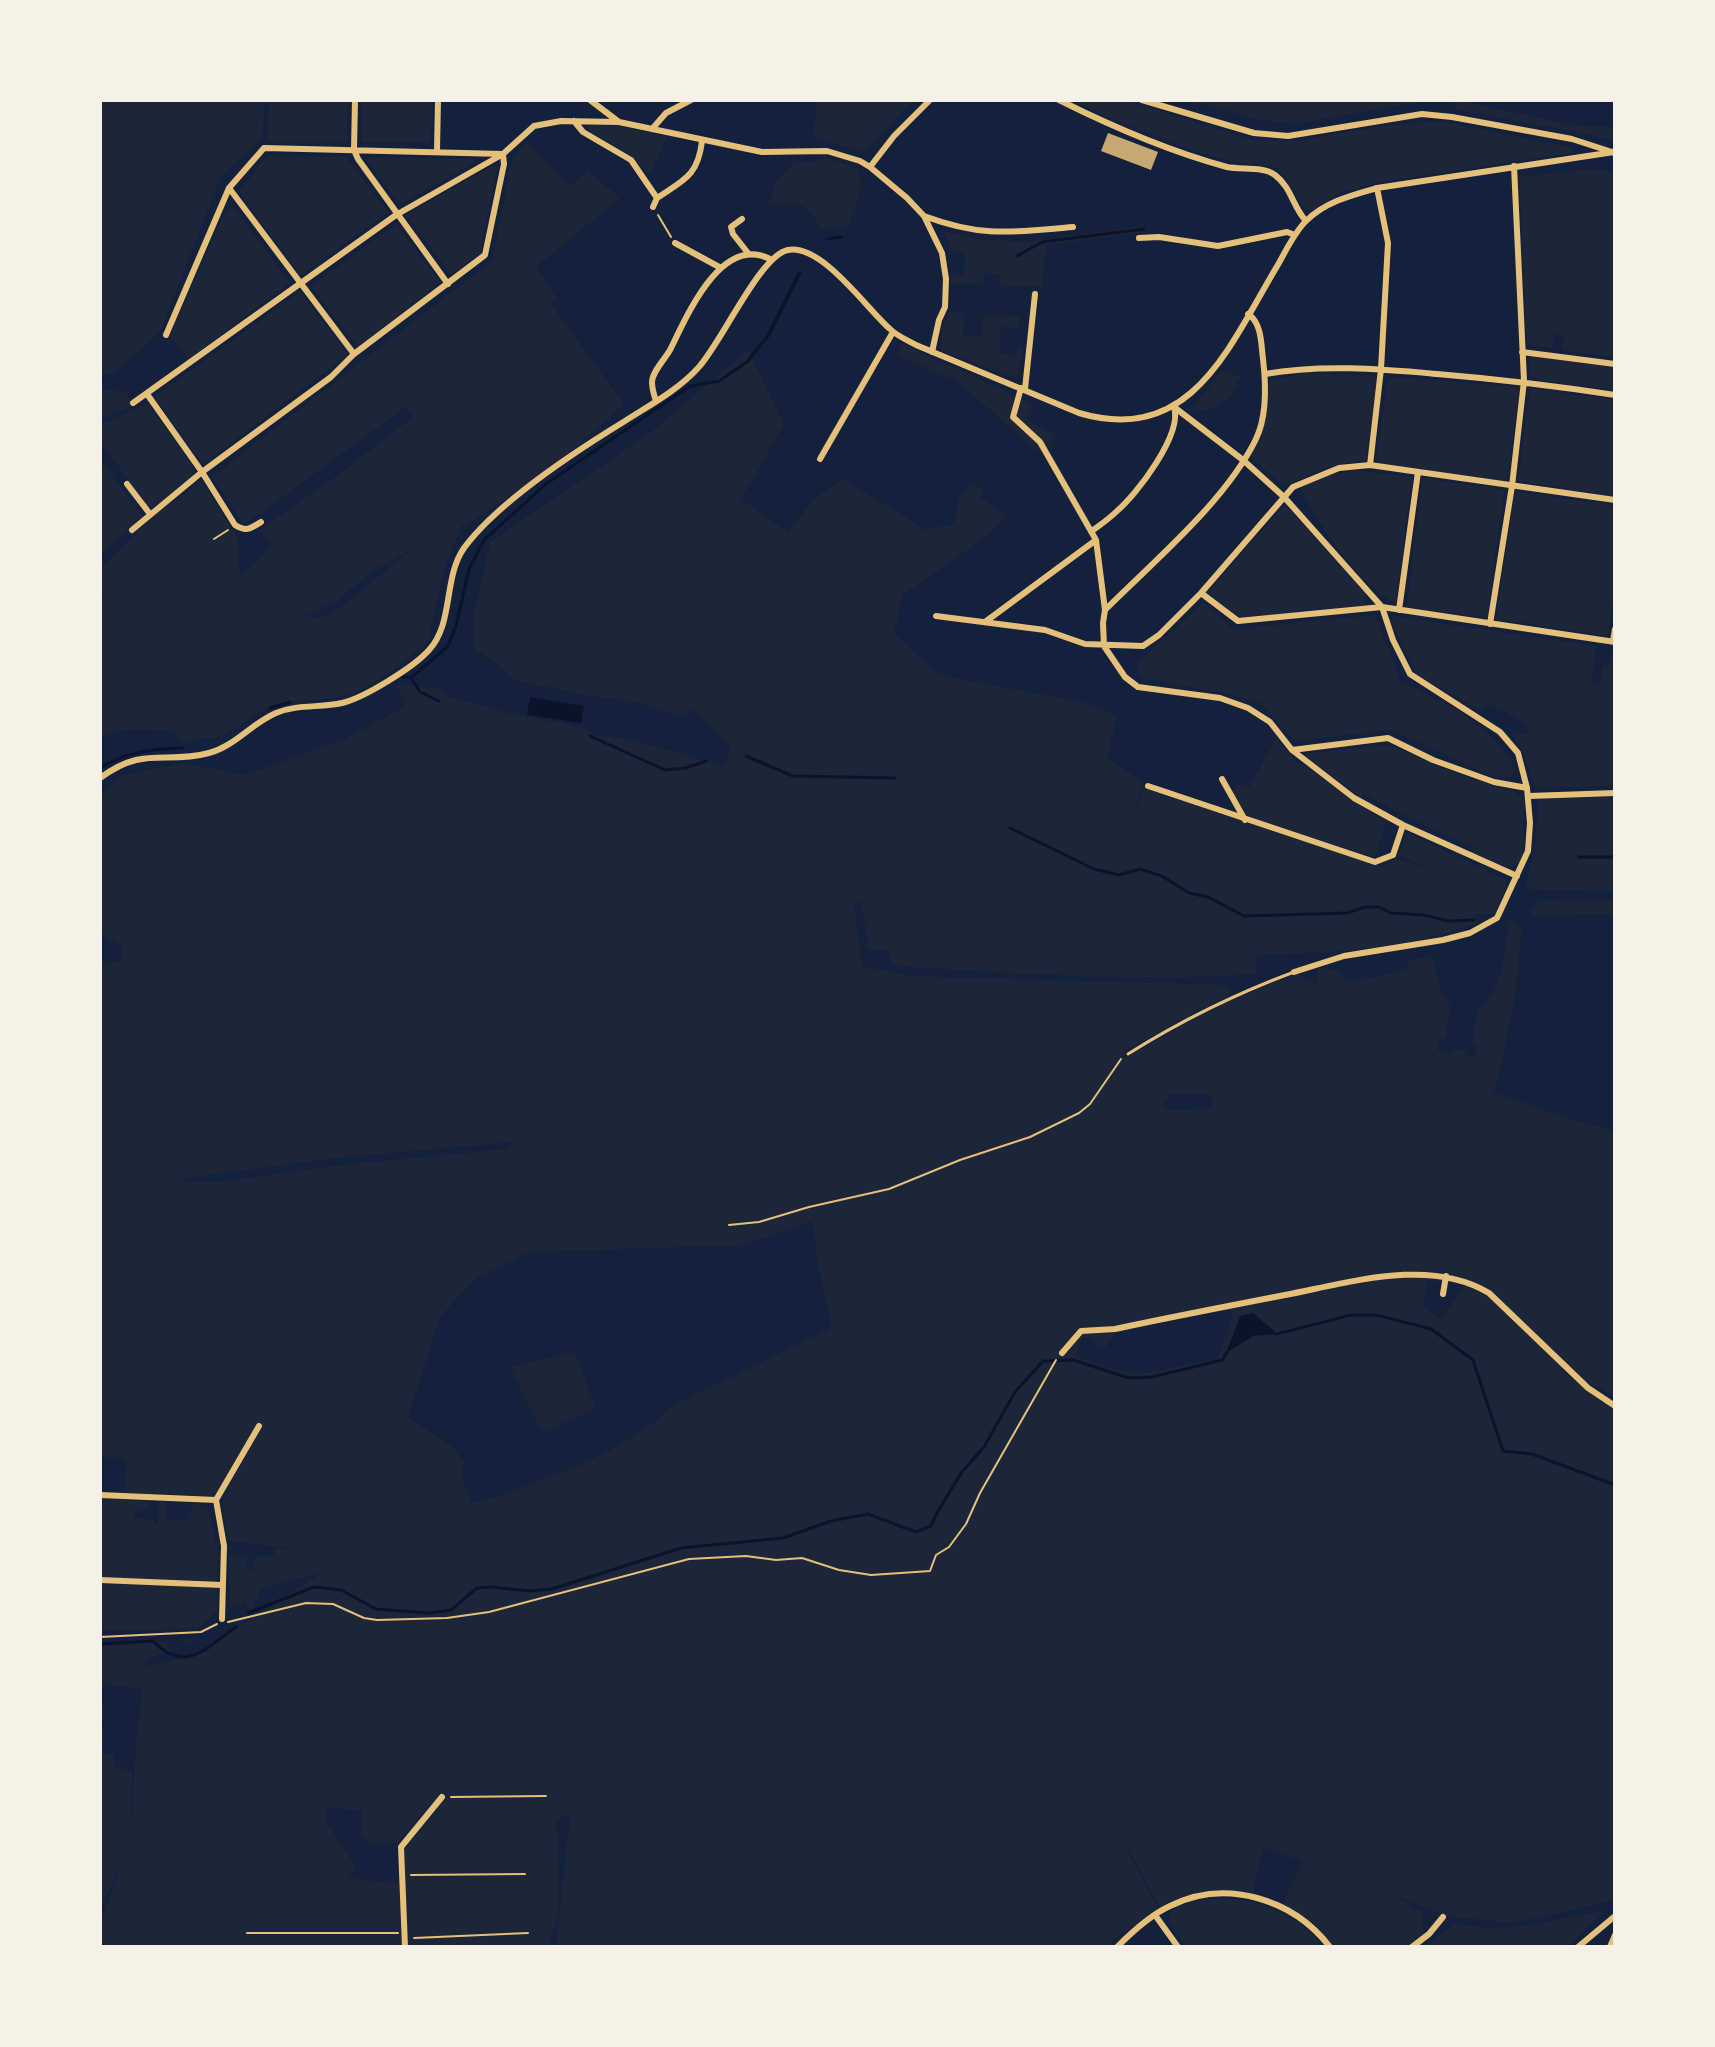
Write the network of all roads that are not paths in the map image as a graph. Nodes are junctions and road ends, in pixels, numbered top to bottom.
1 (355, 100) edge
2 (438, 100) edge
3 (590, 100) edge
4 (691, 100) edge
5 (930, 100) edge
6 (1059, 100) edge
7 (1142, 100) edge
8 (574, 121) junction
9 (619, 122) junction
10 (652, 129) junction
11 (702, 141) junction
12 (354, 150) junction
13 (437, 151) junction
14 (1615, 152) edge
15 (503, 154) junction
16 (1514, 166) junction
17 (870, 167) junction
18 (229, 188) junction
19 (1377, 188) junction
20 (657, 198) junction
21 (653, 207) road end
22 (396, 215) junction
23 (924, 216) junction
24 (742, 219) dead end
25 (1306, 221) junction
26 (1073, 227) dead end
27 (1295, 235) junction
28 (1139, 238) dead end
29 (675, 243) road end
30 (748, 253) junction
31 (770, 259) junction
32 (721, 268) junction
33 (301, 284) junction
34 (448, 284) junction
35 (1035, 294) dead end
36 (1248, 314) junction
37 (893, 332) junction
38 (166, 335) dead end
39 (932, 352) junction
40 (1522, 352) junction
41 (354, 354) junction
42 (1615, 364) edge
43 (1381, 369) junction
44 (1265, 374) junction
45 (1524, 381) junction
46 (1023, 388) junction
47 (147, 394) junction
48 (1615, 395) edge
49 (656, 401) junction
50 (133, 403) dead end
51 (1174, 407) junction
52 (820, 459) dead end
53 (1243, 460) junction
54 (1370, 465) junction
55 (202, 472) junction
56 (1418, 472) junction
57 (127, 484) dead end
58 (1512, 486) junction
59 (1284, 497) junction
60 (1615, 500) edge
61 (150, 514) junction
62 (261, 522) dead end
63 (132, 530) dead end
64 (1092, 531) junction
65 (1096, 540) junction
66 (1201, 593) junction
67 (1382, 607) junction
68 (1105, 610) junction
69 (1399, 610) junction
70 (936, 616) dead end
71 (985, 622) junction
72 (1490, 624) junction
73 (1615, 629) edge
74 (1614, 642) edge
75 (1104, 646) junction
76 (1292, 750) junction
77 (100, 778) edge
78 (1222, 779) dead end
79 (1148, 786) dead end
80 (1528, 792) junction
81 (1615, 793) edge
82 (1245, 820) junction
83 (1403, 825) junction
84 (1517, 876) junction
85 (1294, 972) joint
86 (1128, 1054) road end
87 (1446, 1276) junction
88 (1443, 1294) dead end
89 (1062, 1353) road end
90 (1615, 1406) edge
91 (259, 1426) dead end
92 (100, 1495) edge
93 (216, 1500) junction
94 (100, 1580) edge
95 (222, 1585) junction
96 (222, 1619) road end
97 (442, 1797) road end
98 (1155, 1915) junction
99 (1615, 1916) edge
100 (1443, 1917) dead end
101 (1615, 1935) edge
102 (405, 1947) edge
103 (1117, 1947) edge
104 (1178, 1947) edge
105 (1330, 1947) edge
106 (1412, 1947) edge
107 (1578, 1947) edge
108 (1610, 1947) edge

1 - 12 street
2 - 13 street
3 - 9 street
4 - 10 street
5 - 17 street
6 - 25 street
7 - 14 street
8 - 9 street
8 - 15 street
8 - 20 street
9 - 10 street
10 - 11 street
11 - 17 street
11 - 20 street
12 - 13 street
12 - 18 street
12 - 22 street
13 - 15 street
14 - 16 street
15 - 22 street
15 - 34 street
16 - 19 street
16 - 40 street
17 - 23 street
18 - 33 street
18 - 38 street
19 - 25 street
19 - 43 street
20 - 21 street
22 - 33 street
22 - 34 street
23 - 26 street
23 - 39 street
24 - 30 street
25 - 27 street
27 - 28 street
27 - 36 street
29 - 32 street
30 - 31 street
30 - 32 street
31 - 37 street
31 - 49 street
32 - 49 street
33 - 41 street
33 - 47 street
34 - 41 street
35 - 46 street
36 - 44 street
36 - 51 street
37 - 39 street
37 - 52 street
39 - 46 street
40 - 42 street
40 - 45 street
41 - 55 street
43 - 44 street
43 - 45 street
43 - 54 street
44 - 53 street
45 - 48 street
45 - 58 street
46 - 51 street
46 - 64 street
47 - 50 street
47 - 55 street
49 - 77 street
51 - 53 street
51 - 64 street
53 - 59 street
53 - 68 street
54 - 56 street
54 - 59 street
55 - 61 street
55 - 62 street
56 - 58 street
56 - 69 street
57 - 61 street
58 - 60 street
58 - 72 street
59 - 66 street
59 - 67 street
61 - 63 street
64 - 65 street
65 - 68 street
65 - 71 street
66 - 67 street
66 - 75 street
67 - 69 street
67 - 80 street
68 - 75 street
69 - 72 street
70 - 71 street
71 - 75 street
72 - 74 street
73 - 74 street
75 - 76 street
76 - 80 street
76 - 83 street
78 - 82 street
79 - 82 street
80 - 81 street
80 - 84 street
82 - 83 street
83 - 84 street
84 - 85 street
85 - 86 lane
87 - 88 street
87 - 89 street
87 - 90 street
91 - 93 street
92 - 93 street
93 - 95 street
94 - 95 street
95 - 96 street
97 - 102 street
98 - 103 street
98 - 104 street
98 - 105 street
99 - 107 street
100 - 106 street
101 - 108 street

